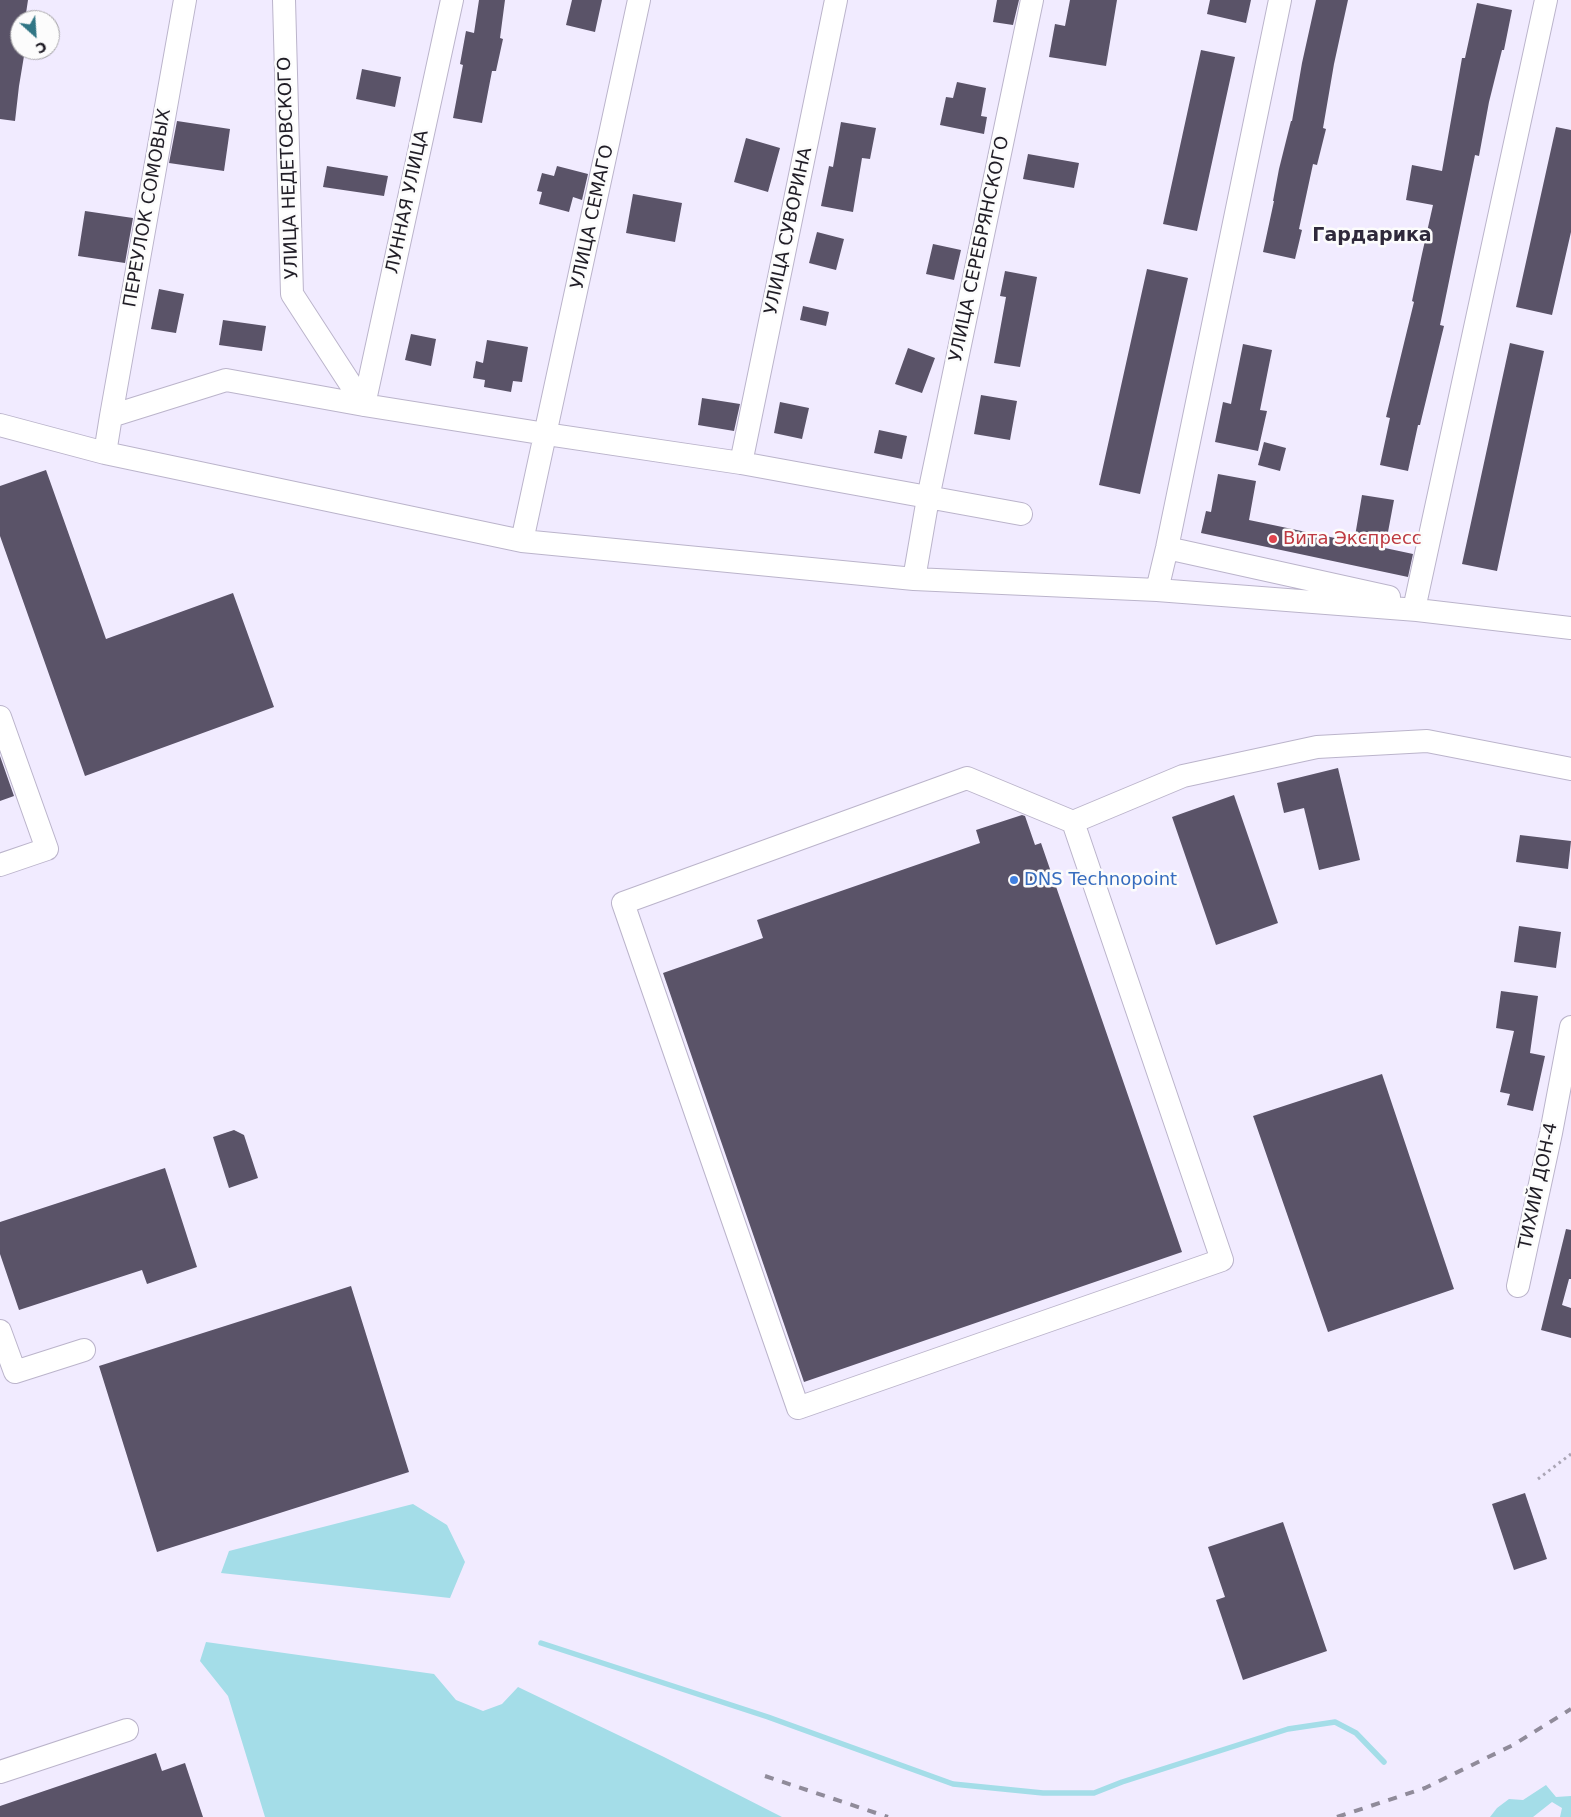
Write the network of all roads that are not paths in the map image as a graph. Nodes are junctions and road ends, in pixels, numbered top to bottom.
1 (185, 0) edge
2 (284, 0) edge
3 (452, 0) edge
4 (639, 0) edge
5 (836, 0) edge
6 (1032, 0) edge
7 (1280, 0) edge
8 (1546, 0) edge
9 (364, 405) junction
10 (111, 416) junction
11 (0, 425) edge
12 (546, 434) junction
13 (106, 452) junction
14 (741, 463) junction
15 (928, 498) junction
16 (1021, 514) dead end
17 (522, 541) junction
18 (1168, 548) junction
19 (914, 579) junction
20 (1157, 590) junction
21 (1388, 597) dead end
22 (1417, 610) junction
23 (1571, 628) edge
24 (0, 717) edge
25 (1571, 769) edge
26 (1073, 822) junction
27 (0, 865) edge
28 (1571, 1027) edge
29 (1518, 1286) dead end
30 (0, 1331) edge
31 (84, 1350) dead end
32 (127, 1730) dead end
33 (0, 1772) edge

1 - 10 street, ПЕРЕУЛОК СОМОВЫХ
2 - 9 street, УЛИЦА НЕДЕТОВСКОГО
3 - 9 street, ЛУННАЯ УЛИЦА
4 - 12 street, УЛИЦА СЕМАГО
5 - 14 street, УЛИЦА СУВОРИНА
6 - 15 street, УЛИЦА СЕРЕБРЯНСКОГО
7 - 18 street
8 - 22 street
9 - 10 street
9 - 12 street
10 - 13 street, ПЕРЕУЛОК СОМОВЫХ
11 - 13 street
12 - 14 street
12 - 17 street, УЛИЦА СЕМАГО
13 - 17 street
14 - 15 street
15 - 16 street
15 - 19 street, УЛИЦА СЕРЕБРЯНСКОГО
17 - 19 street
18 - 20 street
18 - 21 street
19 - 20 street
20 - 22 street
22 - 23 street
24 - 27 street
25 - 26 street
26 - 26 street
28 - 29 street, ТИХИЙ ДОН-4
30 - 31 street
32 - 33 street

